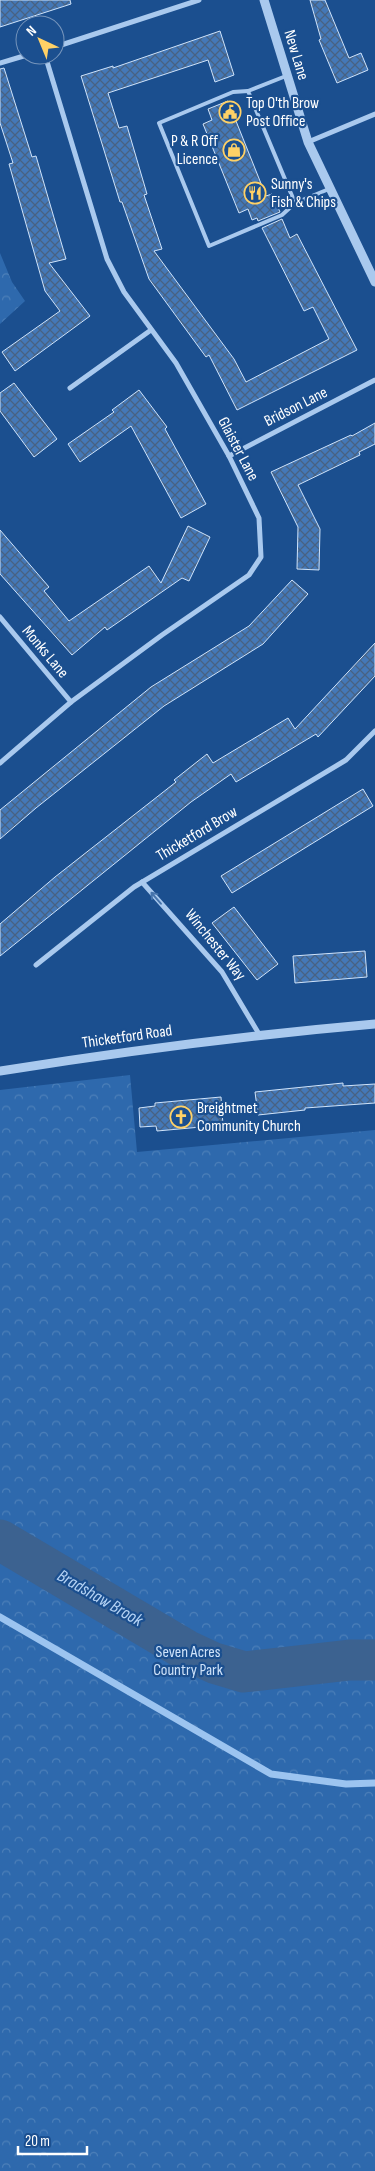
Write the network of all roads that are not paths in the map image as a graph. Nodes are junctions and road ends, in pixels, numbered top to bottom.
1 (199, 0) edge
2 (264, 0) edge
3 (65, 43) edge
4 (15, 59) edge
5 (0, 63) edge
6 (48, 65) edge
7 (287, 76) junction
8 (248, 90) junction
9 (375, 114) edge
10 (308, 142) junction
11 (329, 189) junction
12 (295, 203) junction
13 (375, 282) edge
14 (151, 330) junction
15 (375, 380) edge
16 (70, 388) dead end
17 (229, 456) junction
18 (0, 617) edge
19 (71, 702) junction
20 (375, 731) edge
21 (0, 764) edge
22 (142, 882) junction
23 (36, 965) dead end
24 (375, 1024) edge
25 (259, 1034) junction
26 (0, 1071) edge

1 - 3 street
2 - 7 street, New Lane
4 - 5 street
6 - 14 street, Glaister Lane
7 - 8 lane
7 - 10 street, New Lane
8 - 12 lane
8 - 12 lane
9 - 10 street
10 - 11 street, New Lane
11 - 12 lane
11 - 13 street, New Lane
14 - 16 street
14 - 17 street, Glaister Lane
15 - 17 street, Bridson Lane
17 - 19 street, Glaister Lane
18 - 19 street, Monks Lane
19 - 21 street, Glaister Lane
20 - 22 street, Thicketford Brow
22 - 23 street, Thicketford Brow
25 -> 22 street, Winchester Way
24 - 25 street
25 - 26 street, Thicketford Road

